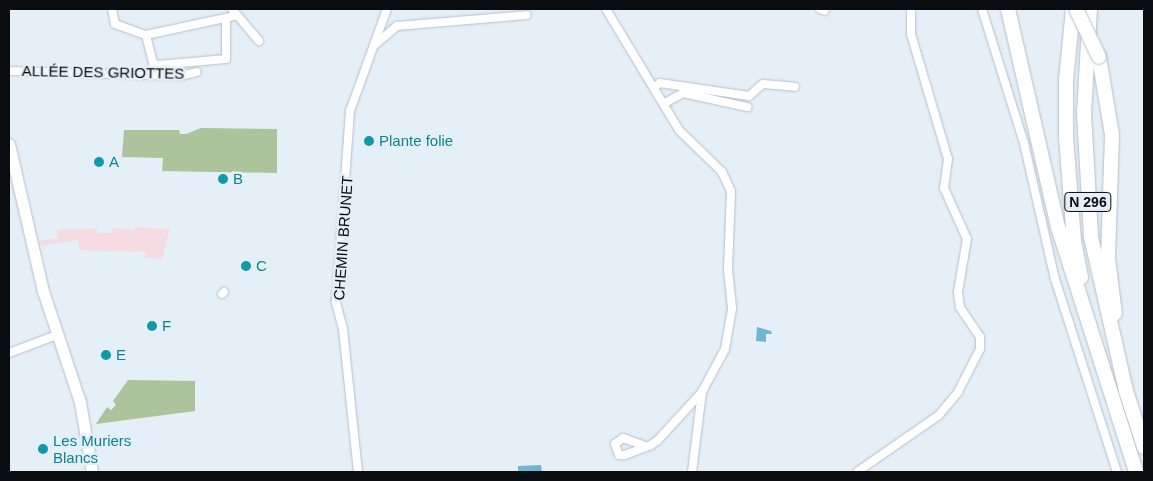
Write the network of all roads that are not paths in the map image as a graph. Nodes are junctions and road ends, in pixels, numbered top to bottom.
1 (112, 9) edge
2 (387, 9) edge
3 (606, 9) edge
4 (911, 9) edge
5 (982, 9) edge
6 (1008, 9) edge
7 (1074, 9) edge
8 (1090, 9) edge
9 (234, 12) edge
10 (527, 15) dead end
11 (226, 18) junction
12 (146, 35) junction
13 (259, 41) dead end
14 (376, 44) junction
15 (9, 70) edge
16 (197, 72) dead end
17 (655, 87) junction
18 (795, 87) dead end
19 (665, 103) junction
20 (746, 107) dead end
21 (9, 144) edge
22 (57, 335) junction
23 (1094, 342) junction
24 (9, 353) edge
25 (1126, 391) junction
26 (702, 392) junction
27 (645, 446) dead end
28 (1144, 447) edge
29 (92, 472) edge
30 (358, 472) edge
31 (692, 472) edge
32 (857, 472) edge
33 (1117, 472) edge
34 (1136, 472) edge

1 - 12 street
2 - 14 street, CHEMIN BRUNET
3 - 17 street
4 - 32 street
5 - 33 street
6 - 23 highway
7 - 23 highway, N 296
7 - 25 highway, bridge
8 - 25 highway, N 296
9 - 11 street
9 - 13 street
10 - 14 street
11 - 12 street
11 - 12 street
14 - 30 street, CHEMIN BRUNET
15 - 16 street, ALLÉE DES GRIOTTES
17 - 18 street
17 - 19 street
19 - 20 street
19 - 26 street
21 - 22 main road
22 - 24 street
22 - 29 main road
23 - 34 highway, N 296
25 - 28 highway, N 296
26 - 27 street
26 - 31 street

